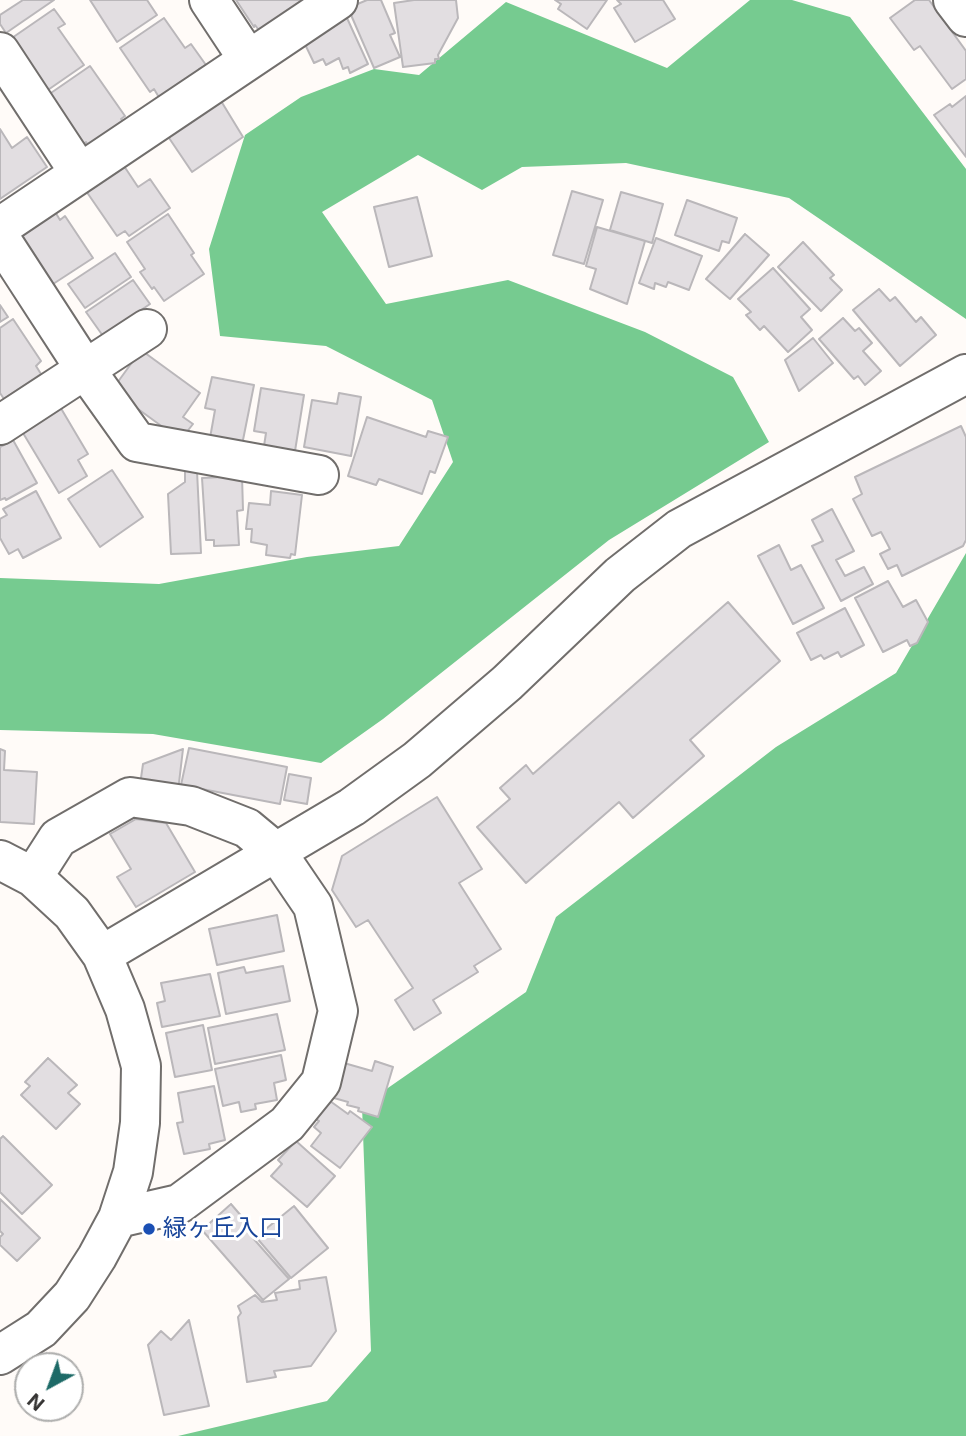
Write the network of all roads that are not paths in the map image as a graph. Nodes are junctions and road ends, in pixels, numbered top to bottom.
1 (209, 0) edge
2 (338, 0) edge
3 (953, 0) edge
4 (966, 17) edge
5 (0, 52) edge
6 (247, 59) junction
7 (79, 172) junction
8 (0, 227) edge
9 (0, 238) edge
10 (147, 329) dead end
11 (85, 369) junction
12 (966, 374) edge
13 (0, 425) edge
14 (319, 475) dead end
15 (277, 853) junction
16 (16, 869) edge
17 (102, 955) junction
18 (118, 1218) junction
19 (0, 1356) edge

1 - 6 street
2 - 6 street
3 - 4 street
5 - 7 street
6 - 7 street
7 - 8 street
9 - 11 street
10 - 11 street
11 - 13 street
11 - 14 street
12 - 15 street
15 - 16 street
15 - 17 street
15 - 18 street
16 - 17 street
17 - 18 street
18 - 19 street

